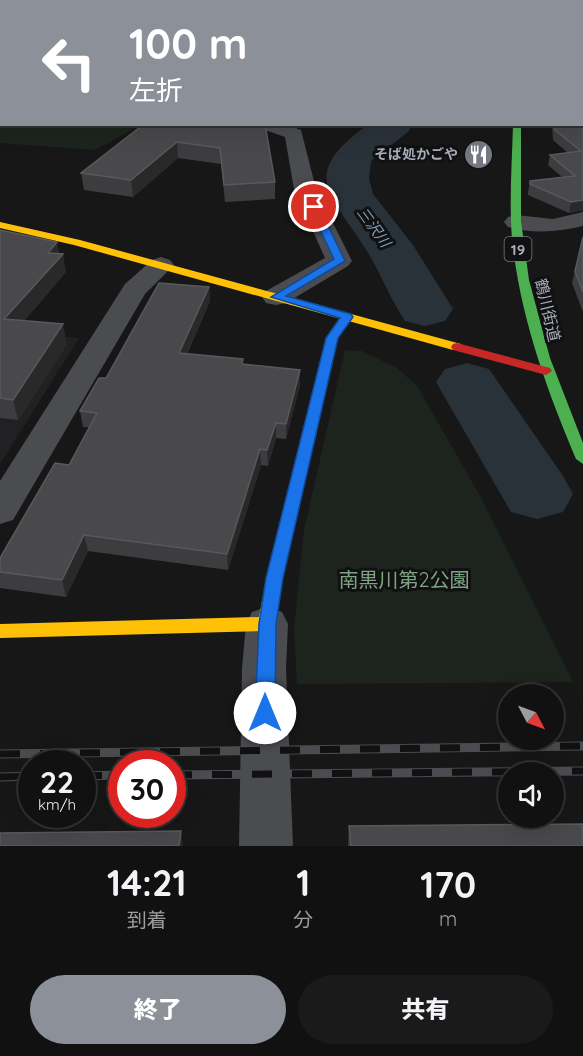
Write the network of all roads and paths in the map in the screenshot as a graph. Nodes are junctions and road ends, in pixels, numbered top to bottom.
1 (272, 126) edge
2 (517, 126) edge
3 (583, 219) edge
4 (516, 222) junction
5 (0, 225) edge
6 (161, 265) junction
7 (276, 297) junction
8 (347, 317) junction
9 (546, 371) junction
10 (583, 459) edge
11 (0, 512) edge
12 (267, 624) junction
13 (0, 632) edge
14 (266, 846) edge

1 - 7 street
2 - 4 main road, 鶴川街道 / 19
3 - 4 street
4 - 9 main road, 鶴川街道 / 19
5 - 6 main road
6 - 7 main road
6 - 11 street
7 - 8 main road
8 - 9 main road
8 - 12 main road
9 - 10 main road, 鶴川街道 / 19
12 - 13 main road
12 - 14 street

